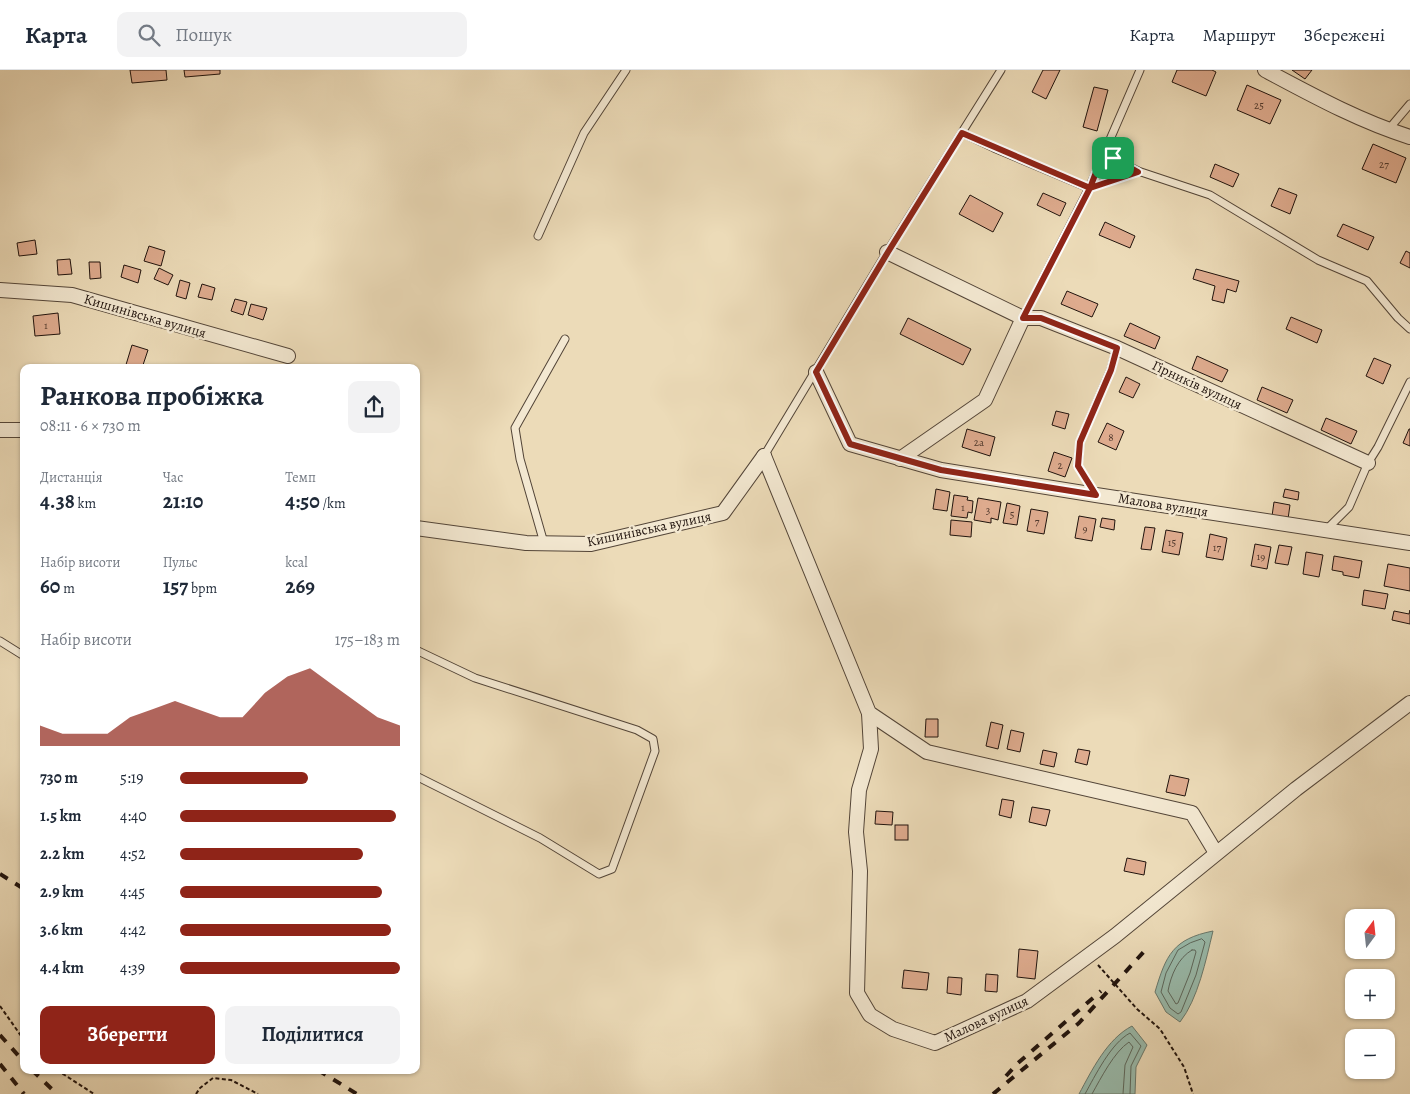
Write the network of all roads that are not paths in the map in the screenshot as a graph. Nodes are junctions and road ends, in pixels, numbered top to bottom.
1 (626, 70) edge
2 (1001, 70) edge
3 (1140, 70) edge
4 (1265, 70) edge
5 (1410, 104) edge
6 (1388, 130) junction
7 (962, 133) junction
8 (1410, 137) edge
9 (1106, 146) junction
10 (1138, 172) junction
11 (1090, 188) junction
12 (538, 236) dead end
13 (888, 252) junction
14 (0, 290) edge
15 (1023, 318) junction
16 (1410, 329) edge
17 (565, 339) dead end
18 (1117, 348) junction
19 (288, 356) dead end
20 (816, 372) junction
21 (1410, 382) edge
22 (0, 430) edge
23 (20, 430) edge
24 (764, 456) junction
25 (900, 459) junction
26 (1368, 463) junction
27 (1096, 495) junction
28 (420, 529) edge
29 (1326, 530) junction
30 (544, 543) junction
31 (1410, 543) edge
32 (0, 641) edge
33 (420, 652) edge
34 (20, 654) edge
35 (1410, 703) edge
36 (869, 713) junction
37 (420, 778) edge
38 (1216, 853) junction

1 - 12 lane
2 - 7 lane
3 - 9 lane
4 - 6 street
5 - 6 lane
6 - 8 street
7 - 11 lane
7 - 13 lane
9 - 10 lane
9 - 11 lane
10 - 11 lane
10 - 16 lane
11 - 15 lane
13 - 15 street, Гірників вулиця
13 - 20 lane
14 - 19 street, Кишинівська вулиця
15 - 18 street, Гірників вулиця
15 - 25 street
17 - 30 lane
18 - 26 street, Гірників вулиця
18 - 27 lane
20 - 24 lane
20 - 25 street, Малова вулиця
21 - 26 lane
22 - 23 street
24 - 30 street, Кишинівська вулиця
24 - 36 street, Малова вулиця
25 - 27 street, Малова вулиця
26 - 29 lane
27 - 29 street, Малова вулиця
28 - 30 street, Кишинівська вулиця
29 - 31 street, Малова вулиця
32 - 34 lane
33 - 37 lane
35 - 38 street, Малова вулиця
36 - 38 street
36 - 38 street, Малова вулиця

